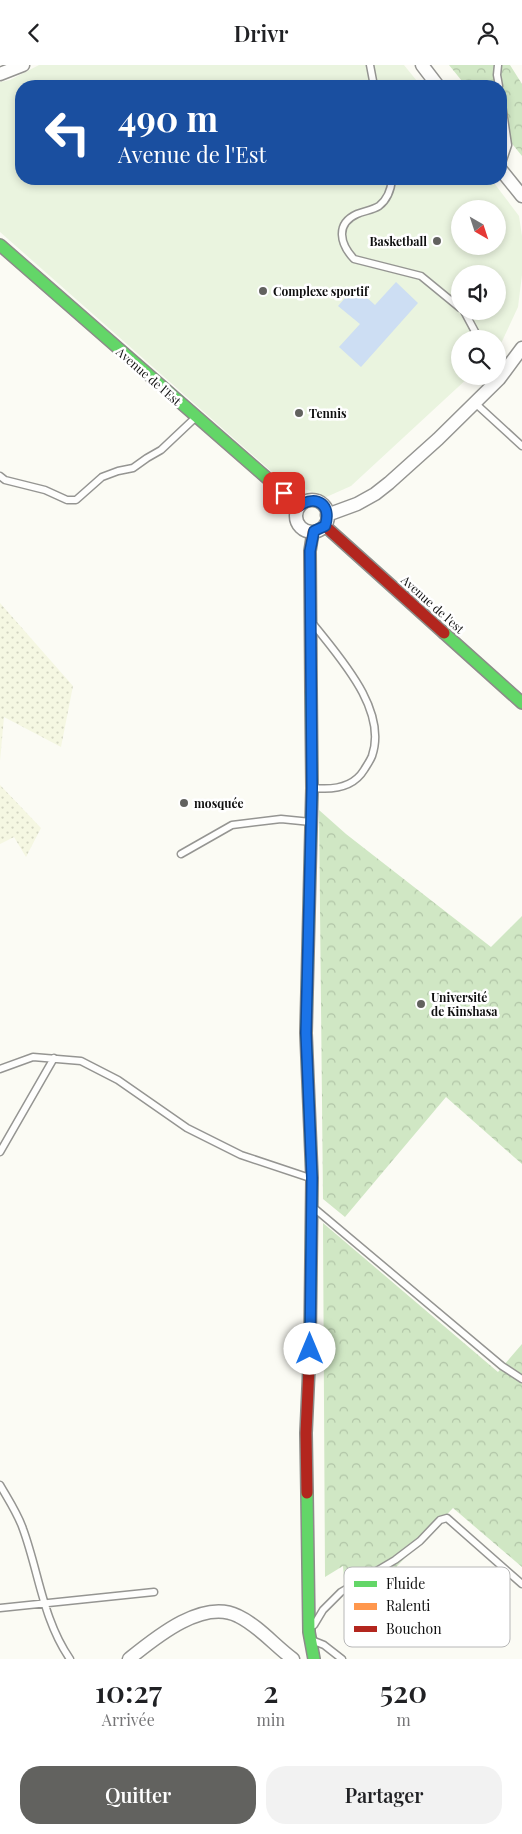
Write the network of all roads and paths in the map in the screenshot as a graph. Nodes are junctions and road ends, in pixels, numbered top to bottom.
1 (370, 65) edge
2 (422, 65) edge
3 (498, 65) edge
4 (18, 66) edge
5 (0, 74) edge
6 (373, 80) edge
7 (433, 80) edge
8 (498, 80) edge
9 (507, 176) edge
10 (391, 185) edge
11 (522, 196) edge
12 (0, 245) edge
13 (451, 301) edge
14 (522, 348) edge
15 (506, 368) edge
16 (492, 385) edge
17 (475, 403) junction
18 (196, 417) junction
19 (522, 445) edge
20 (0, 476) edge
21 (299, 506) junction
22 (322, 524) junction
23 (311, 621) junction
24 (522, 703) edge
25 (312, 788) junction
26 (312, 823) junction
27 (181, 854) dead end
28 (54, 1058) junction
29 (0, 1069) edge
30 (0, 1152) edge
31 (312, 1178) junction
32 (311, 1206) junction
33 (522, 1379) edge
34 (0, 1485) edge
35 (383, 1567) edge
36 (503, 1567) edge
37 (510, 1573) edge
38 (522, 1584) edge
39 (344, 1590) edge
40 (154, 1592) dead end
41 (44, 1603) junction
42 (0, 1609) edge
43 (310, 1636) junction
44 (70, 1659) edge
45 (129, 1659) edge
46 (293, 1659) edge
47 (314, 1659) edge
48 (342, 1659) edge

1 - 6 lane
2 - 7 street
3 - 8 lane
4 - 5 street
9 - 11 street
10 - 13 lane
12 - 18 street, Avenue de l'Est
14 - 15 street
16 - 17 street
17 - 19 lane
17 - 22 street
18 - 20 lane
18 - 21 street, Avenue de l'Est
21 - 22 street
21 - 22 street
22 - 23 street
22 - 24 street, Avenue de l'est
23 - 25 street
23 - 25 lane
25 - 26 street
26 - 27 lane
26 - 31 street
28 - 29 lane
28 - 30 lane
28 - 31 lane
31 - 32 street
32 - 33 lane
32 - 43 street
34 - 41 lane
35 - 36 lane
37 - 38 lane
39 - 43 lane
40 - 41 lane
41 - 42 lane
41 - 44 lane
43 - 47 street
43 - 48 lane
45 - 46 street

